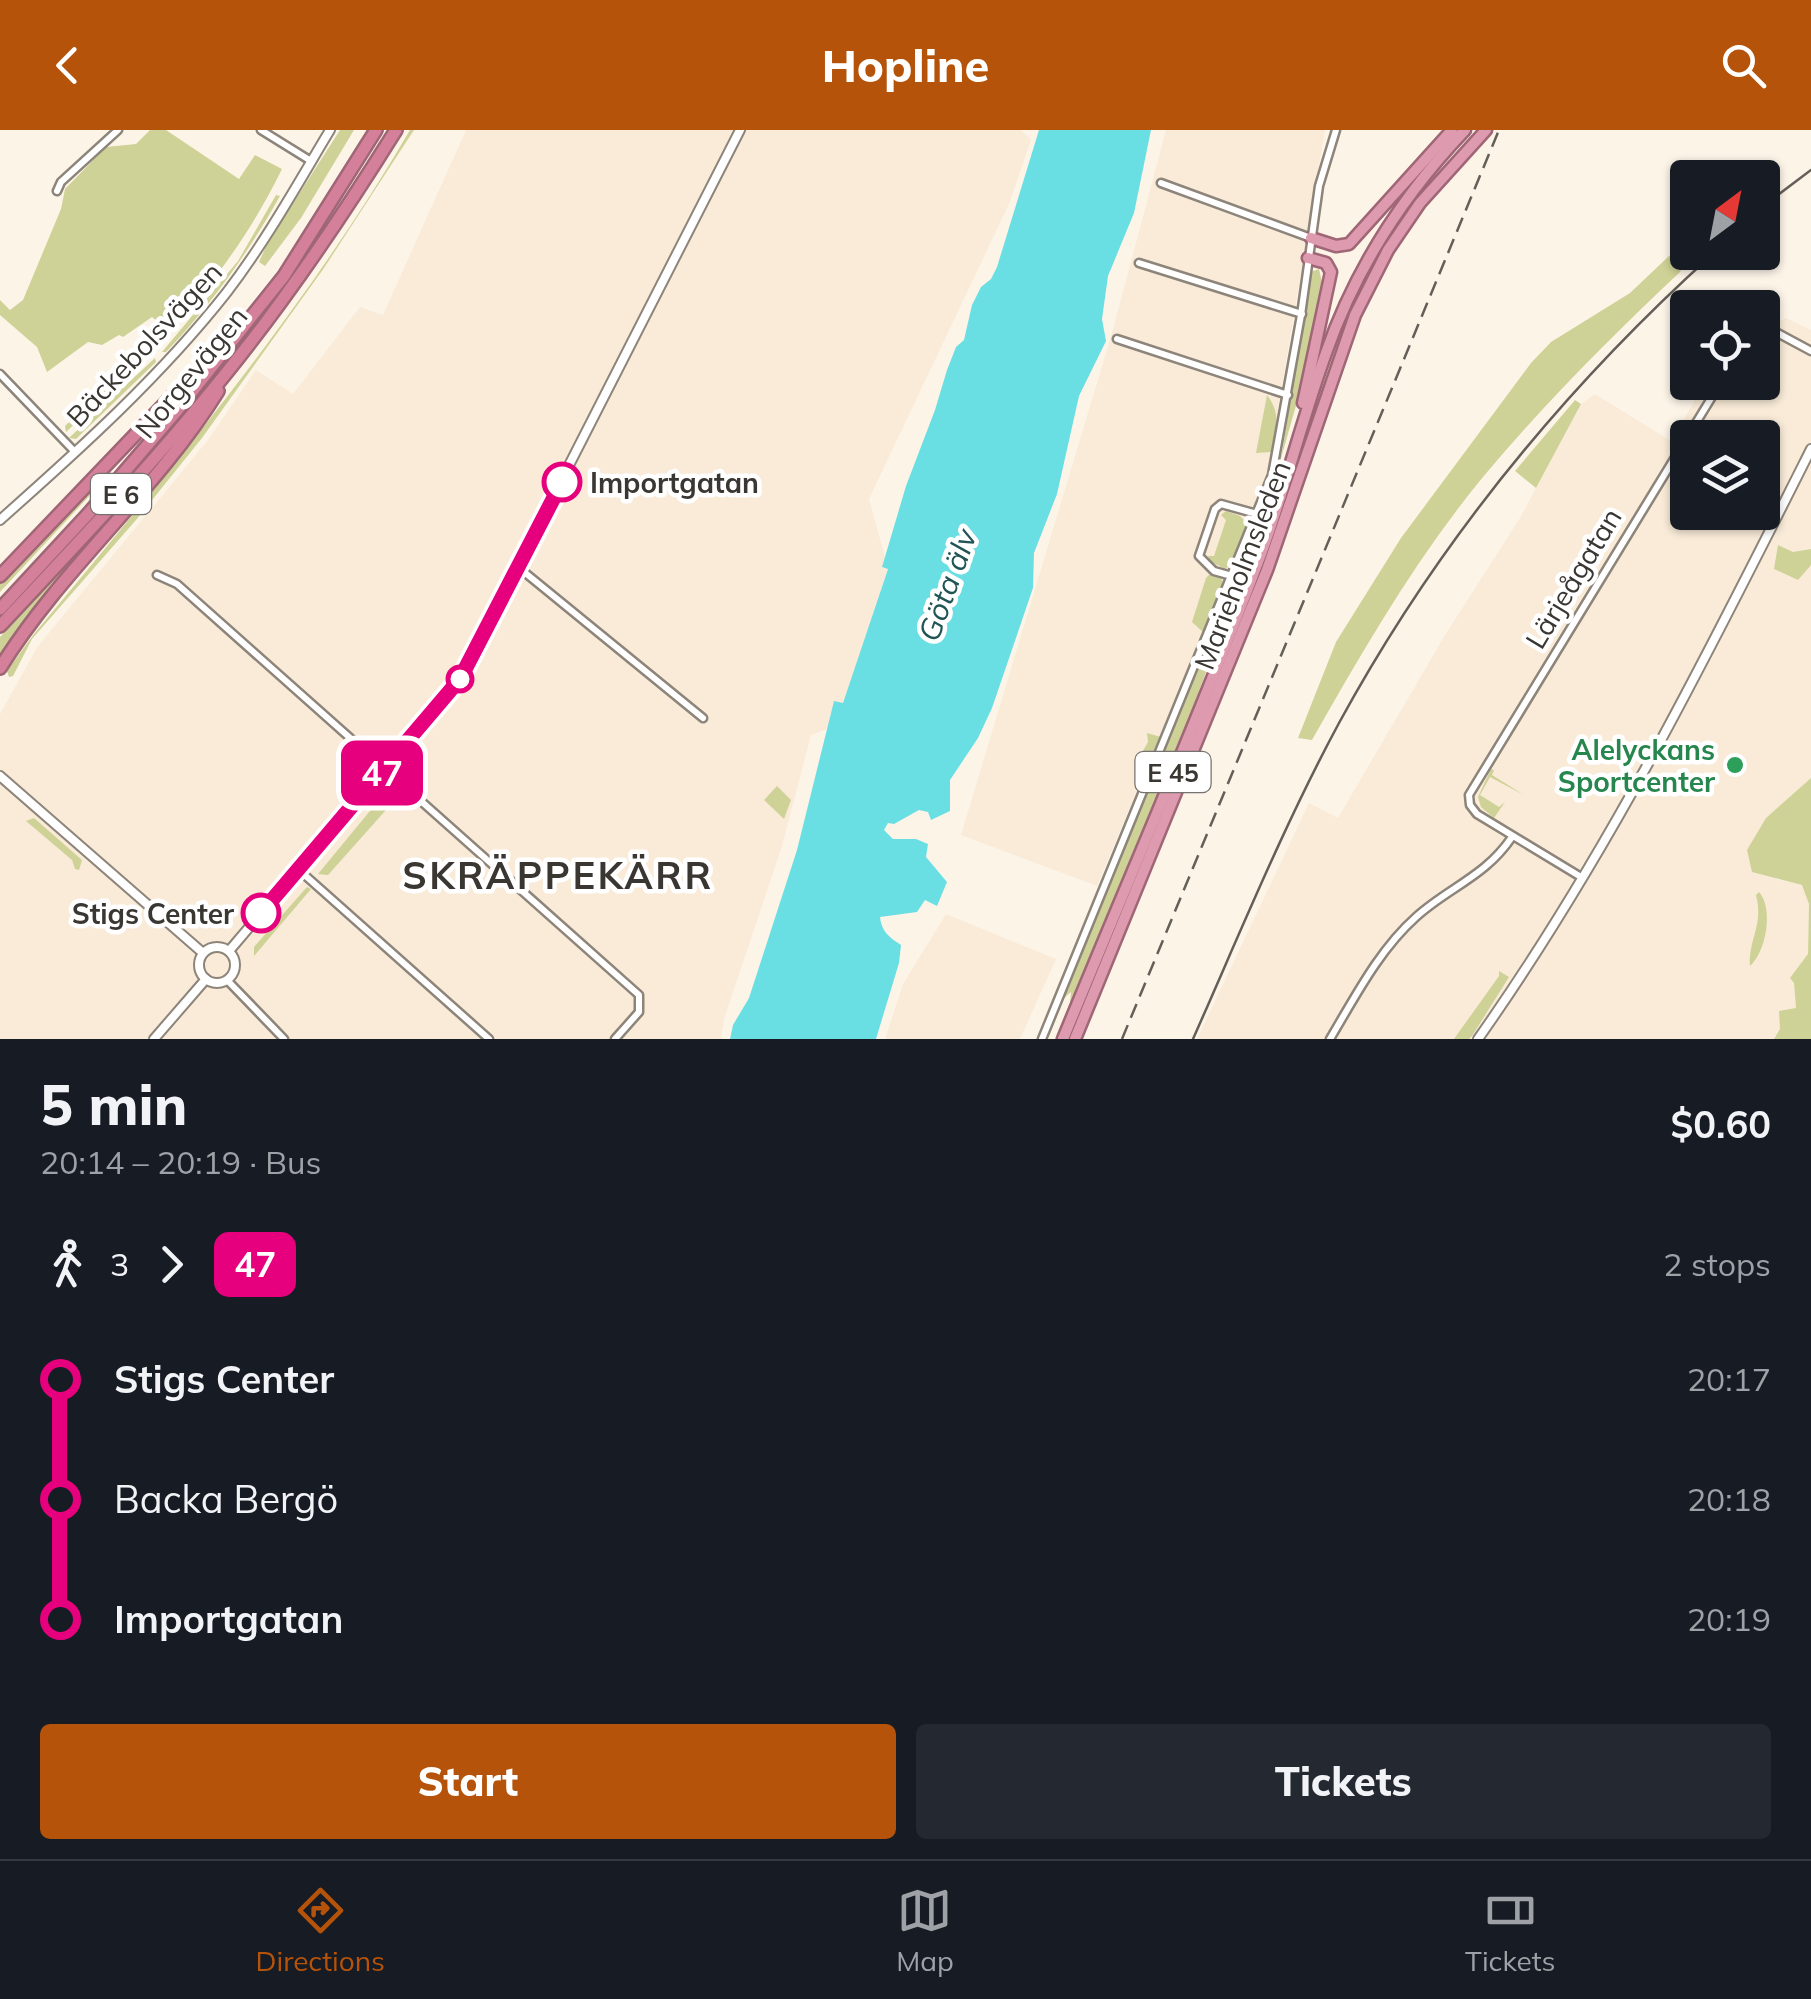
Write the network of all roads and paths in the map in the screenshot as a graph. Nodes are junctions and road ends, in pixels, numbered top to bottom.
1 (118, 130) edge
2 (261, 130) edge
3 (330, 130) edge
4 (376, 130) edge
5 (396, 130) edge
6 (740, 130) edge
7 (1336, 130) edge
8 (1452, 130) edge
9 (1465, 130) edge
10 (1486, 130) edge
11 (311, 161) junction
12 (1160, 183) dead end
13 (57, 191) dead end
14 (1311, 238) junction
15 (1308, 258) junction
16 (1139, 263) dead end
17 (1302, 314) junction
18 (248, 321) junction
19 (1780, 334) edge
20 (1117, 339) dead end
21 (1811, 351) edge
22 (239, 357) junction
23 (0, 374) edge
24 (3, 384) edge
25 (1288, 395) junction
26 (1710, 400) edge
27 (1296, 442) junction
28 (1811, 449) edge
29 (75, 452) junction
30 (1257, 514) junction
31 (0, 520) edge
32 (518, 567) junction
33 (157, 575) dead end
34 (0, 576) edge
35 (1232, 576) junction
36 (0, 609) edge
37 (0, 626) edge
38 (0, 668) edge
39 (703, 718) dead end
40 (385, 770) junction
41 (0, 776) edge
42 (1512, 837) junction
43 (299, 870) junction
44 (1582, 876) junction
45 (229, 951) junction
46 (203, 953) junction
47 (206, 979) junction
48 (227, 980) junction
49 (154, 1039) edge
50 (284, 1039) edge
51 (489, 1039) edge
52 (616, 1039) edge
53 (1042, 1039) edge
54 (1063, 1039) edge
55 (1075, 1039) edge
56 (1330, 1039) edge
57 (1478, 1039) edge

1 - 13 street
2 - 11 street
3 - 11 street, Bäckebolsvägen
4 - 18 highway, Norgevägen / E 6
5 - 22 highway, Norgevägen / E 6
6 - 32 street
7 - 14 street
8 - 14 highway
9 - 27 highway, Marieholmsleden / E 45
10 - 55 highway, Marieholmsleden / E 45
11 - 29 street, Bäckebolsvägen
12 - 14 street
14 - 15 street
15 - 17 street
15 - 27 highway
16 - 17 street
17 - 25 street
18 - 34 highway
18 - 36 highway, Norgevägen / E 6
19 - 21 street
20 - 25 street
22 - 37 highway, Norgevägen / E 6
22 - 38 highway
23 - 24 street
24 - 29 street
25 - 30 street
26 - 42 street, Lärjeågatan
27 - 54 highway, Marieholmsleden / E 45
28 - 44 street
29 - 31 street, Bäckebolsvägen
30 - 35 street
30 - 35 street
32 - 39 street
32 - 40 street
33 - 40 street
35 - 53 street
40 - 43 street
40 - 52 street
41 - 46 street
42 - 44 street
42 - 56 street
43 - 45 street
43 - 51 street
44 - 57 street
45 - 46 street
45 - 48 street
46 - 47 street
47 - 48 street
47 - 49 street
48 - 50 street

